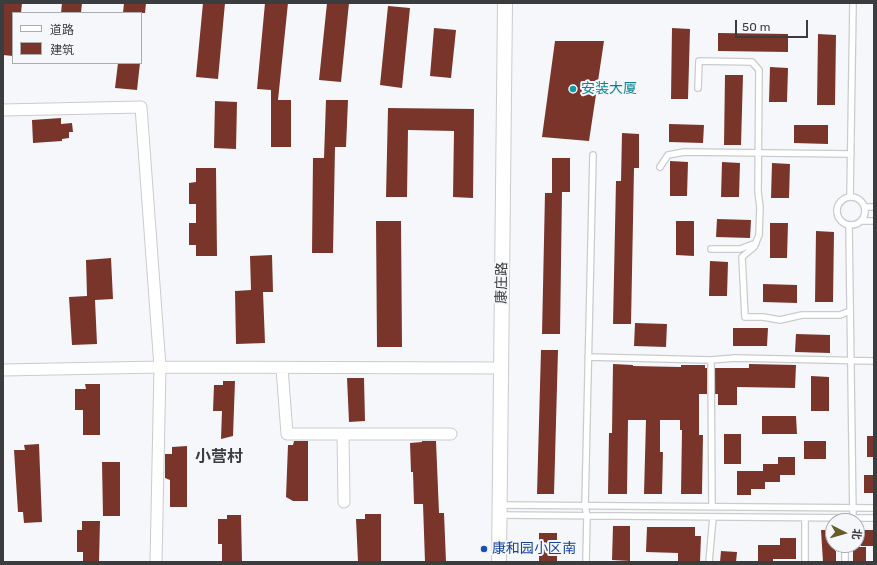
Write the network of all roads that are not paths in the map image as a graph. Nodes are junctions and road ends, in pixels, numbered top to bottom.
1 (505, 3) edge
2 (853, 3) edge
3 (698, 88) dead end
4 (3, 110) edge
5 (758, 152) junction
6 (850, 154) junction
7 (593, 155) dead end
8 (660, 167) dead end
9 (850, 197) junction
10 (865, 207) junction
11 (874, 207) edge
12 (863, 220) junction
13 (874, 221) edge
14 (849, 226) junction
15 (756, 243) junction
16 (711, 249) dead end
17 (850, 311) junction
18 (588, 357) junction
19 (711, 360) junction
20 (851, 361) junction
21 (874, 361) edge
22 (160, 367) junction
23 (282, 368) junction
24 (502, 368) junction
25 (3, 370) edge
26 (343, 434) junction
27 (451, 434) dead end
28 (344, 502) dead end
29 (585, 506) junction
30 (604, 506) junction
31 (702, 507) junction
32 (712, 507) junction
33 (725, 507) junction
34 (852, 508) junction
35 (874, 508) edge
36 (499, 510) junction
37 (852, 513) edge
38 (586, 516) junction
39 (603, 516) junction
40 (704, 517) junction
41 (713, 517) junction
42 (724, 517) junction
43 (805, 518) junction
44 (825, 519) edge
45 (156, 562) edge
46 (499, 562) edge
47 (586, 562) edge
48 (709, 562) edge
49 (805, 562) edge

1 - 24 street, 康庄路
2 - 6 lane
3 - 5 lane
4 - 22 street
5 - 6 lane
5 - 8 lane
5 - 15 lane
6 - 9 lane
7 - 18 lane
9 - 10 lane
9 - 14 lane
10 - 11 lane
10 - 12 lane
12 - 13 lane
12 - 14 lane
14 - 17 lane
15 - 16 lane
15 - 17 lane
17 - 20 lane
18 - 19 lane
18 - 29 lane
19 - 20 lane
19 - 32 lane
20 - 21 lane
20 - 34 lane
22 - 23 street
22 - 25 street
22 - 45 street
23 - 24 street
23 - 26 street
24 - 36 street, 康庄路
26 - 27 street
26 - 28 street
29 - 30 lane
29 - 36 lane
29 - 38 lane
30 - 31 lane
30 - 39 lane
31 - 32 lane
31 - 40 lane
32 - 33 lane
33 - 34 lane
33 - 42 lane
34 - 35 lane
34 - 37 lane
36 - 38 lane
36 - 46 street, 康庄路
38 - 39 lane
38 - 47 lane
39 - 40 lane
40 - 41 lane
41 - 42 lane
41 - 48 lane
42 - 43 lane
43 - 44 lane
43 - 49 lane

